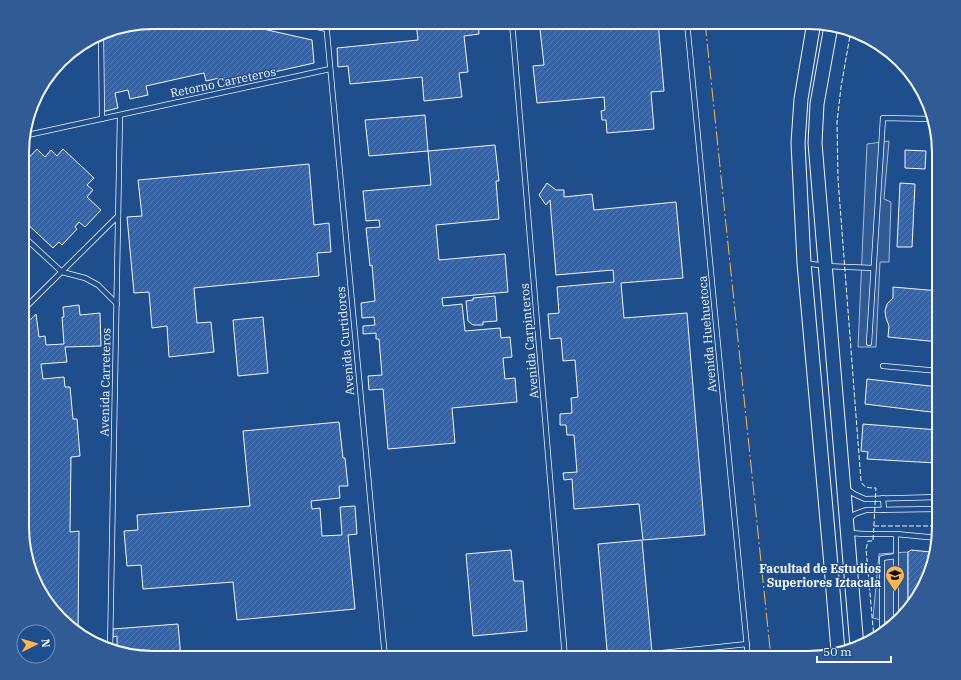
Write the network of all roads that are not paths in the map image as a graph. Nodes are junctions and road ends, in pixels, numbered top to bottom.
1 (326, 29) edge
2 (513, 29) edge
3 (688, 29) edge
4 (813, 29) edge
5 (830, 31) edge
6 (101, 41) edge
7 (330, 69) junction
8 (120, 115) junction
9 (102, 119) junction
10 (927, 119) edge
11 (30, 134) edge
12 (118, 216) junction
13 (29, 242) edge
14 (804, 263) junction
15 (825, 266) junction
16 (873, 268) junction
17 (62, 272) junction
18 (29, 304) edge
19 (117, 304) junction
20 (869, 344) dead end
21 (883, 366) dead end
22 (932, 370) edge
23 (844, 485) junction
24 (932, 497) edge
25 (883, 498) junction
26 (932, 509) edge
27 (884, 510) junction
28 (847, 527) junction
29 (896, 534) junction
30 (932, 537) edge
31 (849, 553) junction
32 (830, 554) junction
33 (896, 556) junction
34 (896, 614) edge
35 (882, 626) edge
36 (857, 641) edge
37 (110, 643) edge
38 (747, 644) junction
39 (838, 647) edge
40 (384, 651) edge
41 (564, 651) edge
42 (682, 651) edge
43 (748, 651) edge

1 - 7 lane, Avenida Curtidores
2 - 41 lane, Avenida Carpinteros
3 - 38 lane, Avenida Huehuetoca
4 - 14 main road
5 - 15 main road
6 - 9 lane
7 - 8 lane, Retorno Carreteros
7 - 40 lane, Avenida Curtidores
8 - 9 lane, Retorno Carreteros
8 - 12 lane, Avenida Carreteros
9 - 11 lane, Retorno Carreteros
10 - 16 lane
12 - 17 lane
12 - 19 lane, Avenida Carreteros
13 - 17 lane
14 - 15 lane
14 - 32 main road
15 - 16 lane
15 - 23 main road
16 - 20 lane
17 - 18 lane
17 - 19 lane
19 - 37 lane, Avenida Carreteros
21 - 22 lane
23 - 25 lane
23 - 28 main road
24 - 25 lane
25 - 27 lane
26 - 27 lane
27 - 28 lane
28 - 29 lane
28 - 31 main road
29 - 30 lane
29 - 33 lane
31 - 32 main road
31 - 36 main road
32 - 39 main road
33 - 34 lane
33 - 35 lane
38 - 42 lane
38 - 43 lane, Avenida Huehuetoca

